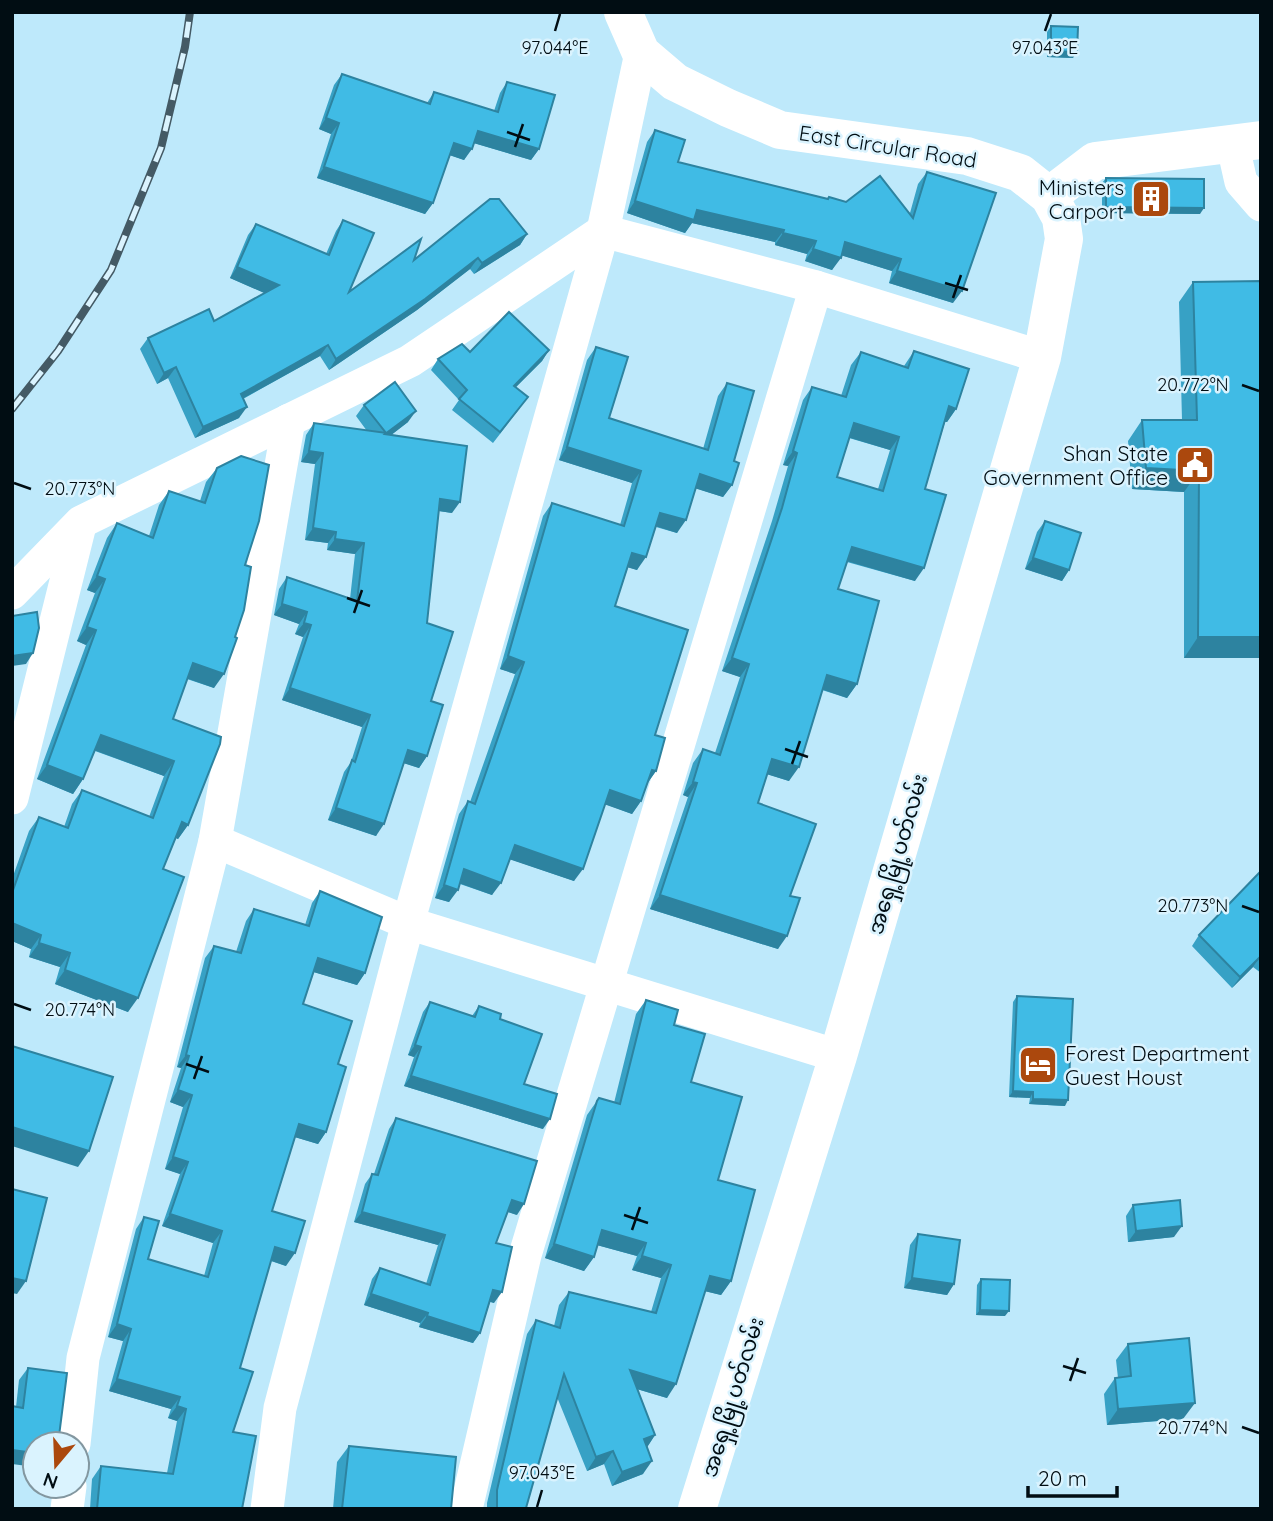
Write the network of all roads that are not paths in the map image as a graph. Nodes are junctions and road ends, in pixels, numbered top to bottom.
1 (623, 12) edge
2 (641, 52) junction
3 (1246, 141) edge
4 (1049, 196) junction
5 (1261, 205) edge
6 (603, 231) junction
7 (816, 288) junction
8 (1042, 357) junction
9 (289, 420) junction
10 (81, 522) junction
11 (12, 593) edge
12 (12, 798) edge
13 (215, 841) junction
14 (408, 923) junction
15 (607, 985) junction
16 (838, 1056) junction
17 (75, 1430) edge
18 (267, 1509) edge
19 (466, 1509) edge
20 (697, 1509) edge

1 - 2 street, East Circular Road
2 - 4 street, East Circular Road
2 - 6 street
3 - 4 street
3 - 5 street
4 - 8 street, အရှေ့မြို့ပတ်လမ်း
6 - 7 street
6 - 9 street
6 - 14 street
7 - 8 street
7 - 15 street
8 - 16 street, အရှေ့မြို့ပတ်လမ်း
9 - 10 street
9 - 13 street
10 - 11 street
10 - 12 street
13 - 14 street
13 - 17 street
14 - 15 street
14 - 18 street
15 - 16 street
15 - 19 street
16 - 20 street, အရှေ့မြို့ပတ်လမ်း

